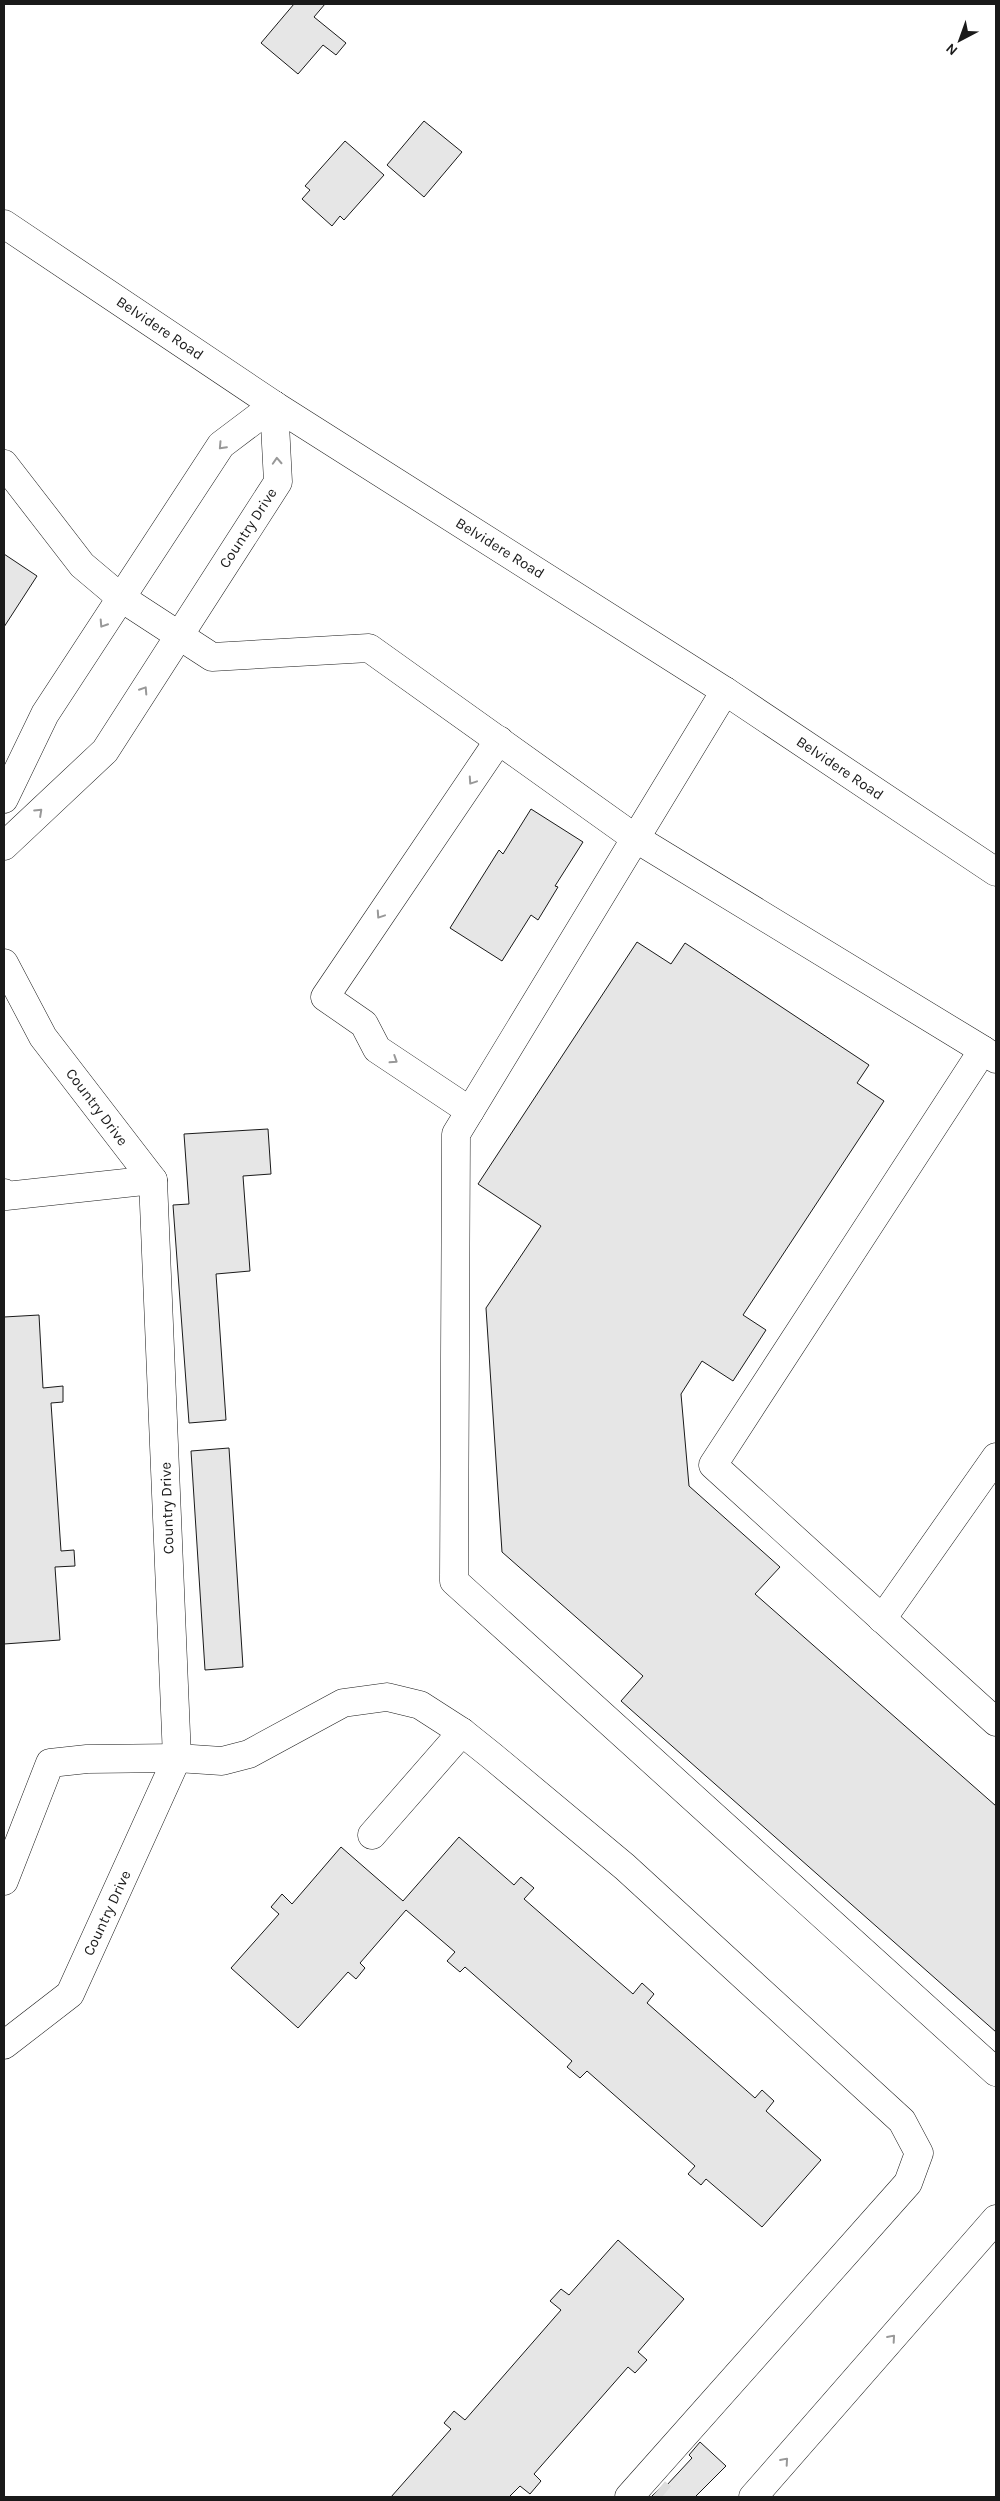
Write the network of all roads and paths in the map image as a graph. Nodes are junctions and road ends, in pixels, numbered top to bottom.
1 (4, 224) edge
2 (274, 405) junction
3 (4, 464) edge
4 (120, 597) junction
5 (179, 636) junction
6 (724, 692) junction
7 (499, 740) junction
8 (4, 799) edge
9 (635, 838) junction
10 (4, 846) edge
11 (996, 872) edge
12 (4, 963) edge
13 (989, 1054) edge
14 (470, 1111) junction
15 (153, 1180) junction
16 (4, 1193) edge
17 (996, 1457) edge
18 (882, 1619) junction
19 (996, 1722) edge
20 (462, 1732) junction
21 (177, 1758) junction
22 (372, 1834) dead end
23 (4, 1881) edge
24 (4, 2045) edge
25 (996, 2072) edge
26 (996, 2218) edge
27 (643, 2490) edge
28 (753, 2497) edge

1 - 2 street, Belvidere Road
2 -> 4 street
5 -> 2 street, Country Drive
2 - 6 street, Belvidere Road
3 - 4 street
4 - 5 street
4 -> 8 street
5 - 7 street
10 -> 5 street, Country Drive
6 - 9 street
6 - 11 street, Belvidere Road
7 - 9 street
7 -> 14 street
9 - 13 street
9 - 14 street
12 - 15 street, Country Drive
13 - 18 street
14 - 25 street
15 - 16 street
15 - 21 street, Country Drive
17 - 18 street
18 - 19 street
20 - 21 street
20 - 22 street
20 - 27 street
21 - 23 street
21 - 24 street, Country Drive
28 -> 26 street

